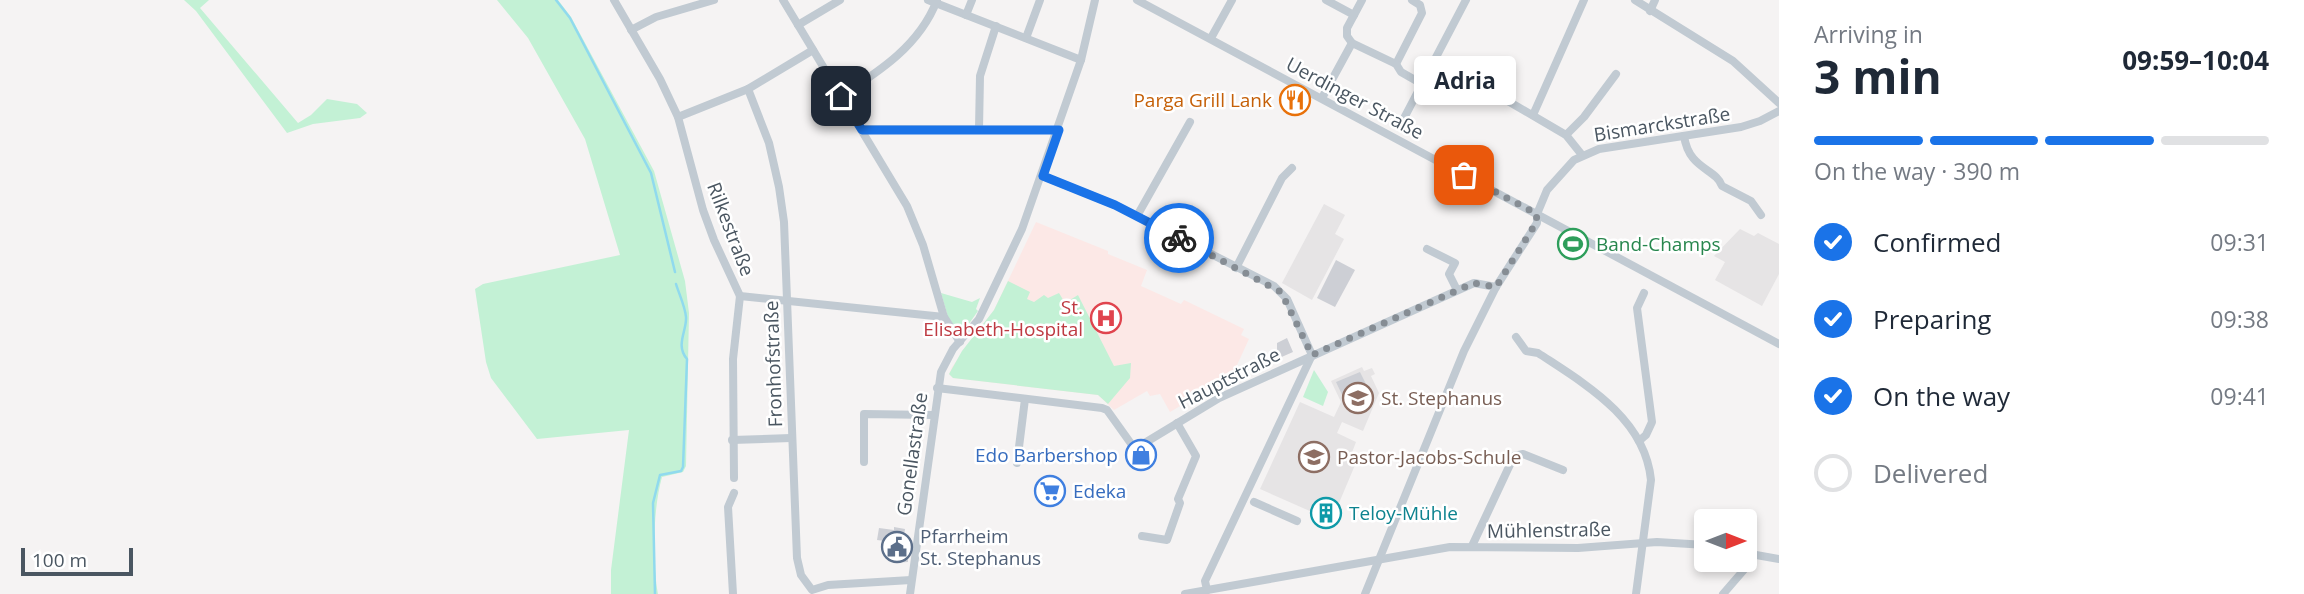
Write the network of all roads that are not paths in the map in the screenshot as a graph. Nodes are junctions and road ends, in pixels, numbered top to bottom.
1 (614, 0) edge
2 (714, 0) edge
3 (783, 0) edge
4 (840, 0) edge
5 (972, 0) edge
6 (1040, 0) edge
7 (1095, 0) edge
8 (1137, 0) edge
9 (1232, 0) edge
10 (1326, 0) edge
11 (1362, 0) edge
12 (1412, 0) edge
13 (1466, 0) edge
14 (1584, 0) edge
15 (1635, 0) edge
16 (1655, 0) edge
17 (934, 1) edge
18 (1650, 11) junction
19 (967, 15) junction
20 (1354, 15) junction
21 (798, 25) junction
22 (996, 26) junction
23 (631, 30) junction
24 (1026, 38) junction
25 (1211, 38) junction
26 (1352, 43) junction
27 (813, 50) junction
28 (1081, 60) junction
29 (1396, 64) junction
30 (1616, 74) dead end
31 (1422, 83) junction
32 (1493, 86) dead end
33 (748, 89) junction
34 (841, 96) junction
35 (1322, 98) junction
36 (1779, 103) edge
37 (1779, 111) edge
38 (1532, 115) junction
39 (678, 117) junction
40 (1190, 122) dead end
41 (1402, 122) dead end
42 (979, 129) junction
43 (862, 130) junction
44 (1059, 130) junction
45 (1566, 135) junction
46 (1684, 136) junction
47 (1582, 155) junction
48 (1292, 168) dead end
49 (1043, 176) junction
50 (1537, 214) junction
51 (1761, 215) dead end
52 (1137, 216) junction
53 (1427, 249) dead end
54 (1236, 268) junction
55 (1496, 287) junction
56 (1457, 290) junction
57 (1644, 293) dead end
58 (740, 296) junction
59 (785, 300) junction
60 (944, 317) junction
61 (1516, 337) dead end
62 (960, 342) junction
63 (1779, 344) edge
64 (1312, 355) junction
65 (937, 388) junction
66 (1026, 399) junction
67 (933, 415) junction
68 (1177, 423) junction
69 (791, 438) junction
70 (732, 440) junction
71 (1639, 441) junction
72 (864, 462) dead end
73 (1017, 464) dead end
74 (1563, 470) dead end
75 (734, 478) dead end
76 (734, 493) dead end
77 (1254, 502) dead end
78 (1297, 521) dead end
79 (1142, 536) dead end
80 (1642, 543) junction
81 (1694, 544) edge
82 (1472, 546) junction
83 (1757, 555) edge
84 (1378, 559) junction
85 (1779, 559) edge
86 (1742, 572) edge
87 (911, 580) junction
88 (1207, 590) junction
89 (814, 591) edge
90 (733, 594) edge
91 (910, 594) edge
92 (1185, 594) edge
93 (1365, 594) edge
94 (1636, 594) edge
95 (1723, 594) edge

1 - 23 street, Rilkestraße
2 - 23 street
3 - 21 street
4 - 21 street
5 - 19 street
6 - 24 street
7 - 28 street, Gonellastraße
8 - 25 street, Uerdinger Straße
9 - 25 street
10 - 20 street
11 - 20 street
12 - 29 street
13 - 31 street
14 - 38 street
15 - 18 street
16 - 18 street
17 - 19 street
17 - 34 street
18 - 36 street
19 - 22 street
20 - 26 street
21 - 27 street
22 - 24 street
22 - 42 street
23 - 39 street, Rilkestraße
24 - 28 street
25 - 35 street, Uerdinger Straße
26 - 29 street
26 - 35 street
27 - 33 street
27 - 34 street
28 - 44 street, Gonellastraße
29 - 31 street
30 - 45 street
31 - 41 street
32 - 38 street
33 - 39 street
33 - 59 street, Fronhofstraße
34 - 43 street
35 - 50 street, Uerdinger Straße
37 - 46 street, Bismarckstraße
38 - 45 street
39 - 58 street, Rilkestraße
40 - 52 street
42 - 43 street
42 - 44 street
43 - 60 street
44 - 49 street, Gonellastraße
45 - 47 street
46 - 47 street, Bismarckstraße
46 - 51 street
47 - 50 street, Bismarckstraße
48 - 54 street
49 - 52 street
49 - 62 street, Gonellastraße
50 - 55 street, Bismarckstraße
50 - 63 street, Uerdinger Straße
52 - 54 street
53 - 56 street
54 - 64 street
55 - 56 street, Hauptstraße
55 - 84 street, Bismarckstraße
56 - 64 street, Hauptstraße
57 - 71 street
58 - 59 street, Rilkestraße
58 - 70 street
59 - 60 street, Rilkestraße
59 - 69 street, Fronhofstraße
60 - 62 street
61 - 71 street
62 - 65 street, Gonellastraße
64 - 68 street, Hauptstraße
64 - 88 street
65 - 66 street
65 - 67 street, Gonellastraße
66 - 68 street, Hauptstraße
66 - 73 street
67 - 72 street
67 - 87 street, Gonellastraße
68 - 79 street
69 - 70 street
69 - 89 street, Fronhofstraße
70 - 75 street
71 - 80 street
74 - 82 street
76 - 90 street
77 - 78 street
80 - 81 street, Mühlenstraße
80 - 82 street, Mühlenstraße
80 - 94 street
82 - 84 street, Mühlenstraße
83 - 85 street
84 - 88 street, Mühlenstraße
84 - 93 street, Bismarckstraße
86 - 95 street
87 - 89 street
87 - 91 street, Gonellastraße
88 - 92 street, Mühlenstraße

